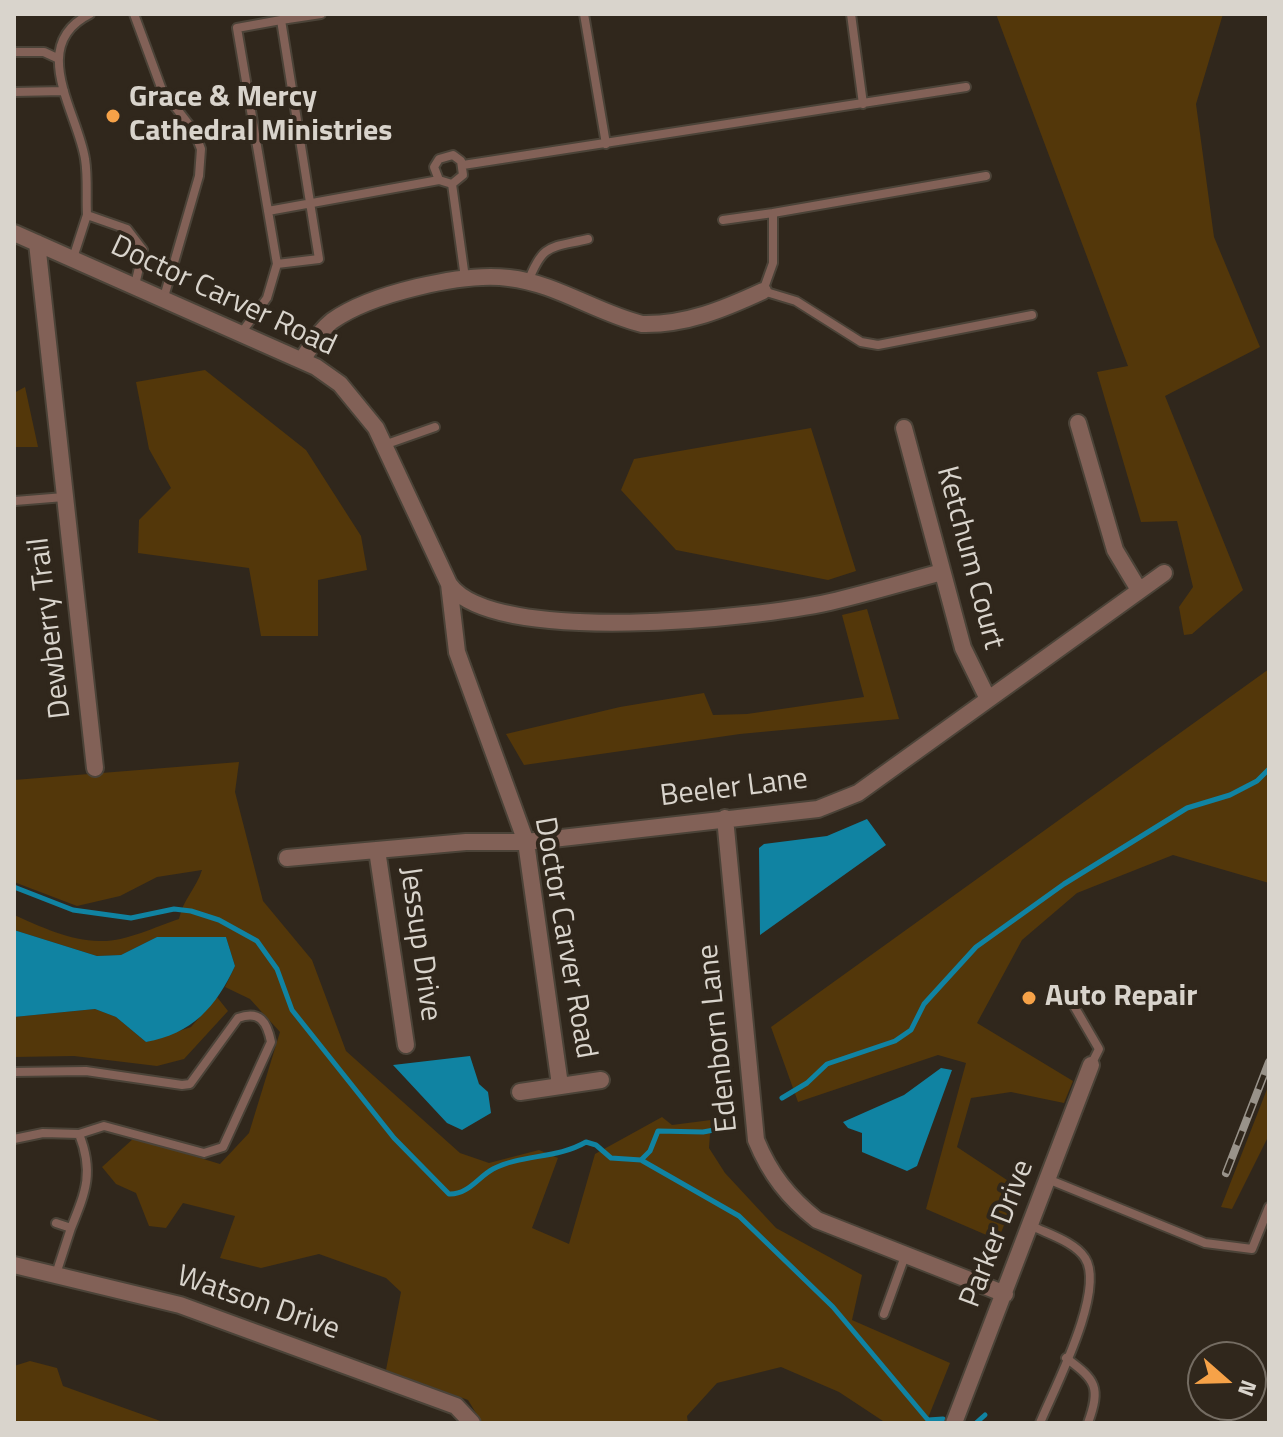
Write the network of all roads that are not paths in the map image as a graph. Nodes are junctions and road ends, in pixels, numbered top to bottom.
1 (90, 14) edge
2 (134, 14) edge
3 (321, 14) edge
4 (584, 14) edge
5 (851, 14) edge
6 (281, 20) junction
7 (14, 52) edge
8 (57, 58) junction
9 (966, 87) dead end
10 (64, 91) junction
11 (14, 92) edge
12 (863, 104) junction
13 (606, 144) junction
14 (463, 165) junction
15 (986, 176) dead end
16 (439, 180) junction
17 (452, 184) junction
18 (309, 205) junction
19 (268, 211) junction
20 (773, 213) junction
21 (87, 215) junction
22 (723, 220) dead end
23 (14, 233) edge
24 (588, 239) dead end
25 (37, 243) junction
26 (73, 258) junction
27 (277, 264) junction
28 (465, 280) junction
29 (528, 282) junction
30 (135, 285) junction
31 (763, 291) junction
32 (164, 297) junction
33 (1032, 315) dead end
34 (242, 332) junction
35 (302, 360) junction
36 (1078, 423) dead end
37 (435, 427) dead end
38 (904, 428) dead end
39 (384, 445) junction
40 (64, 497) junction
41 (15, 501) edge
42 (942, 572) junction
43 (1164, 573) dead end
44 (449, 584) junction
45 (1139, 590) junction
46 (988, 699) junction
47 (95, 768) dead end
48 (725, 818) junction
49 (526, 842) junction
50 (377, 850) junction
51 (287, 858) dead end
52 (1074, 1006) dead end
53 (406, 1045) dead end
54 (1091, 1065) joint
55 (14, 1072) edge
56 (601, 1080) dead end
57 (560, 1085) junction
58 (520, 1092) dead end
59 (79, 1134) junction
60 (14, 1139) edge
61 (1050, 1180) junction
62 (1269, 1207) edge
63 (56, 1223) dead end
64 (1032, 1226) junction
65 (71, 1228) junction
66 (905, 1256) junction
67 (14, 1265) edge
68 (56, 1274) junction
69 (1005, 1294) junction
70 (884, 1314) dead end
71 (1066, 1358) junction
72 (472, 1423) edge
73 (954, 1423) edge
74 (1040, 1423) edge
75 (1088, 1423) edge

1 - 8 lane
2 - 32 lane
3 - 6 lane
4 - 13 lane
5 - 12 lane
6 - 18 lane
6 - 19 lane
7 - 8 lane
8 - 10 lane
9 - 12 lane
10 - 11 lane
10 - 21 lane
12 - 13 lane
13 - 14 lane
14 - 16 lane
14 - 17 lane
15 - 20 lane
16 - 17 lane
16 - 18 lane
17 - 28 lane
18 - 19 lane
18 - 27 lane
19 - 27 lane
20 - 22 lane
20 - 31 lane
21 - 26 lane
21 - 30 lane
23 - 25 street, Doctor Carver Road
24 - 29 lane
25 - 26 street, Doctor Carver Road
25 - 40 street, Dewberry Trail
26 - 30 street, Doctor Carver Road
27 - 34 lane
28 - 29 street
28 - 35 street
29 - 31 street
30 - 32 street, Doctor Carver Road
31 - 33 lane
32 - 34 street, Doctor Carver Road
34 - 35 street, Doctor Carver Road
35 - 39 street, Doctor Carver Road
36 - 45 street
37 - 39 lane
38 - 42 street, Ketchum Court
39 - 44 street, Doctor Carver Road
40 - 41 lane
40 - 47 street, Dewberry Trail
42 - 44 street
42 - 46 street, Ketchum Court
43 - 45 street, Beeler Lane
44 - 49 street, Doctor Carver Road
45 - 46 street, Beeler Lane
46 - 48 street, Beeler Lane
48 - 49 street, Beeler Lane
48 - 66 street, Edenborn Lane
49 - 50 street, Beeler Lane
49 - 57 street, Doctor Carver Road
50 - 51 street, Beeler Lane
50 - 53 street, Jessup Drive
52 - 54 lane
54 - 61 street, Parker Drive
55 - 59 lane
56 - 57 street
57 - 58 street
59 - 60 lane
59 - 65 lane
61 - 62 lane
61 - 64 street, Parker Drive
63 - 65 lane
64 - 69 street, Parker Drive
64 - 71 lane
65 - 68 lane
66 - 69 street, Edenborn Lane
66 - 70 lane
67 - 68 street, Watson Drive
68 - 72 street, Watson Drive
69 - 73 street, Parker Drive
71 - 74 lane
71 - 75 lane

